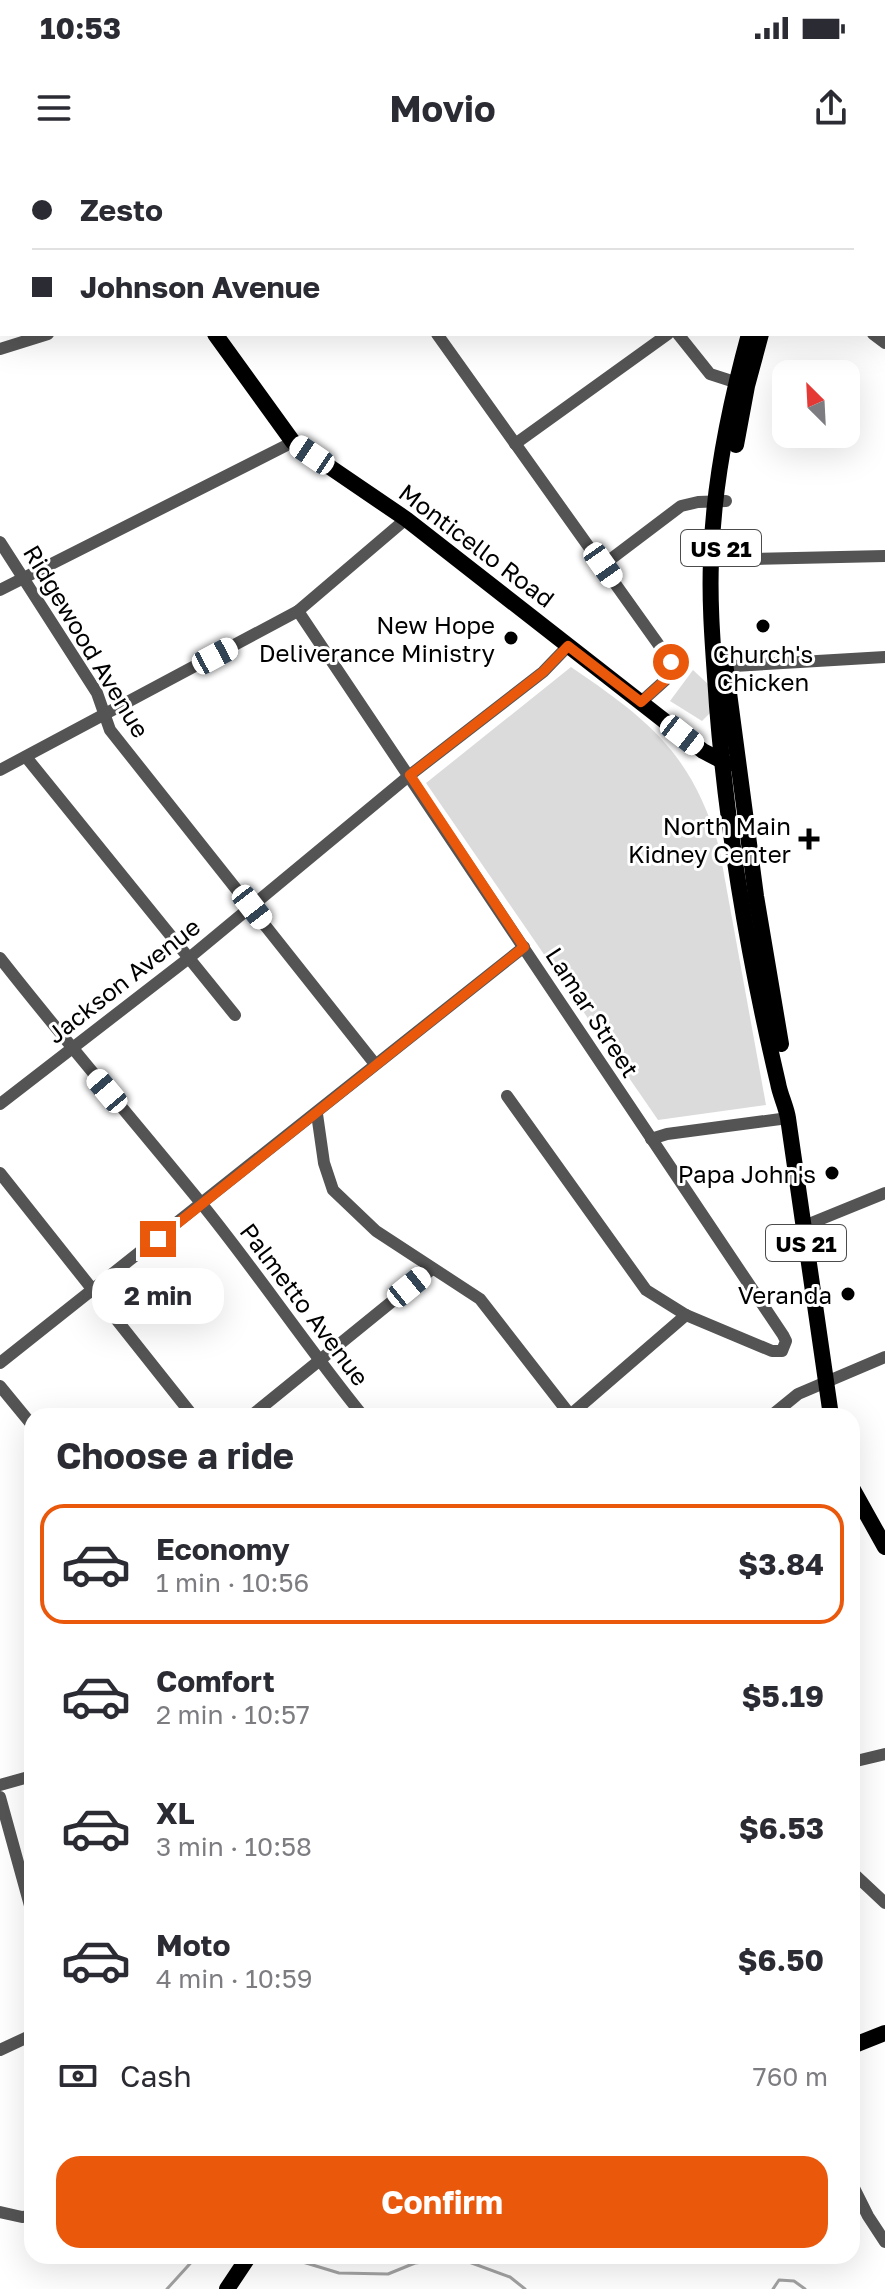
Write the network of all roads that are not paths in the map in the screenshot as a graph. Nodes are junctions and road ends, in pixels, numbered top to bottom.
1 (42, 336) edge
2 (216, 336) edge
3 (438, 336) edge
4 (665, 336) edge
5 (680, 336) edge
6 (749, 336) edge
7 (760, 336) edge
8 (0, 349) edge
9 (741, 384) junction
10 (293, 442) junction
11 (515, 444) junction
12 (720, 501) junction
13 (406, 519) junction
14 (0, 542) edge
15 (885, 556) edge
16 (716, 560) junction
17 (603, 565) junction
18 (24, 578) junction
19 (0, 590) edge
20 (298, 611) junction
21 (568, 646) junction
22 (885, 657) edge
23 (720, 667) junction
24 (641, 702) junction
25 (104, 716) junction
26 (26, 757) junction
27 (730, 763) junction
28 (0, 770) edge
29 (410, 775) junction
30 (252, 907) junction
31 (524, 947) junction
32 (0, 958) edge
33 (189, 958) junction
34 (235, 1015) dead end
35 (72, 1049) junction
36 (375, 1064) junction
37 (507, 1096) dead end
38 (0, 1104) edge
39 (787, 1112) junction
40 (317, 1114) junction
41 (651, 1139) junction
42 (0, 1173) edge
43 (885, 1193) edge
44 (203, 1205) junction
45 (804, 1226) junction
46 (432, 1269) junction
47 (92, 1290) junction
48 (686, 1315) junction
49 (885, 1357) edge
50 (318, 1360) junction
51 (0, 1363) edge
52 (827, 1381) junction
53 (0, 1386) edge
54 (187, 1408) edge
55 (261, 1408) edge
56 (357, 1408) edge
57 (564, 1408) edge
58 (579, 1408) edge
59 (781, 1408) edge
60 (830, 1408) edge
61 (24, 1415) edge
62 (860, 1502) edge
63 (885, 1547) edge
64 (885, 1754) edge
65 (860, 1760) edge
66 (24, 1778) edge
67 (0, 1785) edge
68 (0, 1797) edge
69 (860, 1880) edge
70 (24, 1884) edge
71 (885, 1903) edge
72 (885, 2033) edge
73 (24, 2039) edge
74 (860, 2043) edge
75 (0, 2050) edge
76 (860, 2200) edge
77 (0, 2212) edge
78 (24, 2217) edge
79 (885, 2242) edge
80 (244, 2264) edge
81 (227, 2289) edge

1 - 8 street
2 - 10 main road, Monticello Road
3 - 11 street
4 - 11 street
5 - 9 street
6 - 9 main road, US 21
7 - 9 main road, US 21
9 - 12 main road, US 21
10 - 13 main road, Monticello Road
10 - 18 street
11 - 17 street
12 - 16 main road, US 21
12 - 17 street
13 - 20 street
13 - 21 main road, Monticello Road
14 - 18 street, Ridgewood Avenue
15 - 16 street
16 - 23 main road, US 21
17 - 24 street
18 - 19 street
18 - 25 street, Ridgewood Avenue
20 - 25 street
20 - 29 street, Lamar Street
21 - 24 main road, Monticello Road
21 - 29 street, Jackson Avenue
22 - 23 street
23 - 27 main road, US 21
24 - 27 main road, Monticello Road
25 - 26 street
25 - 30 street, Ridgewood Avenue
26 - 28 street
26 - 33 street
27 - 39 main road, US 21
29 - 30 street, Jackson Avenue
29 - 31 street, Lamar Street
30 - 33 street, Jackson Avenue
30 - 36 street, Ridgewood Avenue
31 - 36 street
31 - 41 street, Lamar Street
32 - 35 street, Palmetto Avenue
33 - 34 street
33 - 35 street, Jackson Avenue
35 - 38 street, Jackson Avenue
35 - 44 street, Palmetto Avenue
36 - 40 street
37 - 48 street
39 - 41 street
39 - 45 main road, US 21
40 - 44 street
40 - 46 street
41 - 48 street, Lamar Street
42 - 47 street
43 - 45 street
44 - 47 street
44 - 50 street, Palmetto Avenue
45 - 52 main road, US 21
46 - 50 street
46 - 57 street
47 - 51 street
47 - 54 street
48 - 58 street
49 - 52 street
50 - 55 street
50 - 56 street, Palmetto Avenue
52 - 59 street
52 - 60 main road, US 21
53 - 61 street
62 - 63 main road
64 - 65 street
66 - 67 street
68 - 70 street
69 - 71 street
72 - 74 main road
73 - 75 street
76 - 79 street
77 - 78 street
80 - 81 main road

